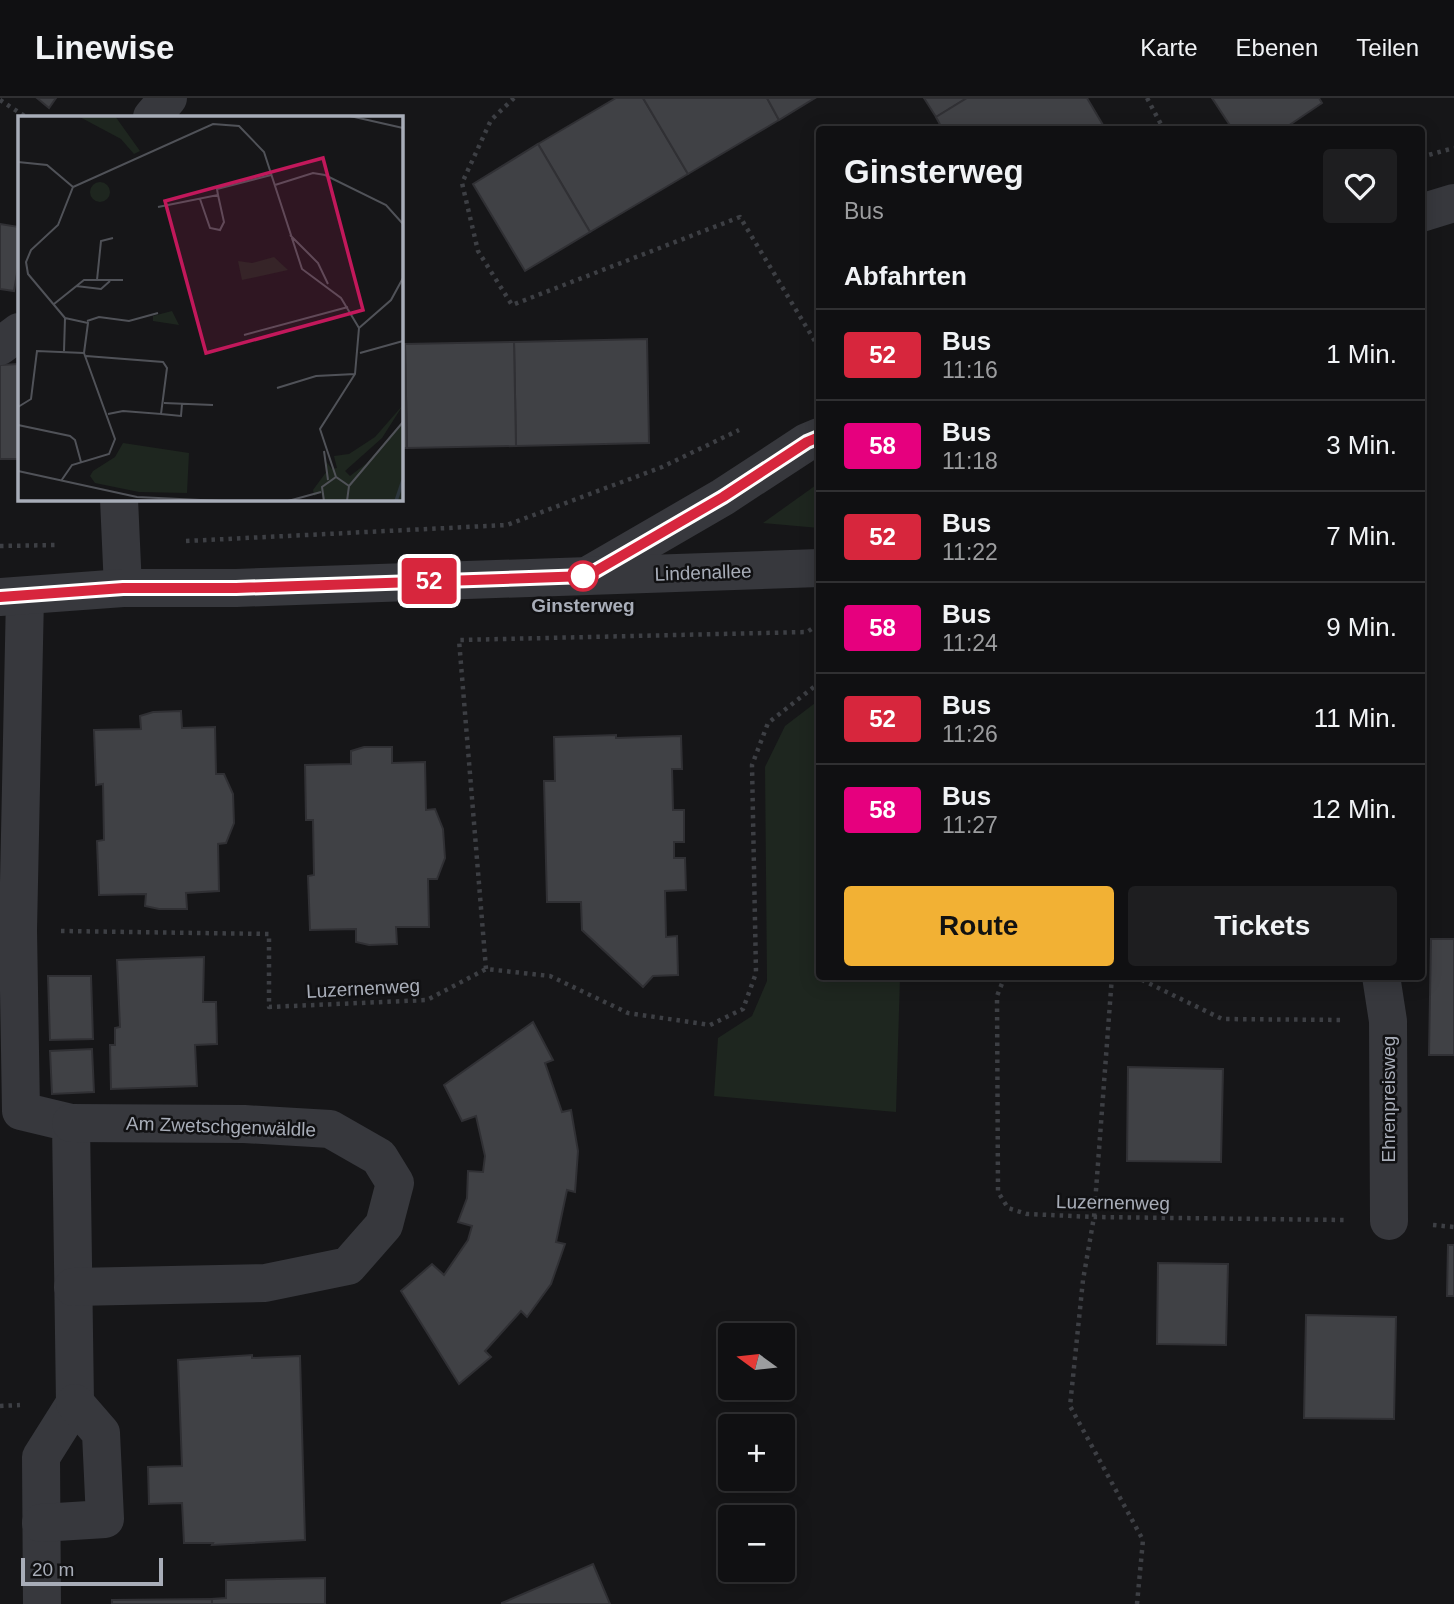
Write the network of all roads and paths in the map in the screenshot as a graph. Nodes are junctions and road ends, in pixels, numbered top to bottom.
1 (168, 98) edge
2 (514, 98) edge
3 (1147, 98) edge
4 (0, 100) edge
5 (24, 116) edge
6 (153, 116) edge
7 (1162, 126) edge
8 (1454, 148) edge
9 (1425, 156) edge
10 (1454, 204) edge
11 (1425, 212) edge
12 (18, 333) edge
13 (816, 343) edge
14 (0, 346) edge
15 (747, 427) dead end
16 (816, 438) edge
17 (119, 500) edge
18 (121, 544) junction
19 (0, 547) edge
20 (816, 568) edge
21 (587, 576) junction
22 (123, 588) junction
23 (12, 596) edge
24 (816, 626) edge
25 (816, 685) edge
26 (18, 930) junction
27 (486, 969) junction
28 (1003, 980) edge
29 (1112, 980) edge
30 (1142, 980) edge
31 (1382, 980) edge
32 (1388, 1021) junction
33 (71, 1123) junction
34 (1094, 1217) junction
35 (1389, 1221) junction
36 (1454, 1227) edge
37 (73, 1287) junction
38 (75, 1403) junction
39 (41, 1523) junction
40 (42, 1604) edge
41 (1137, 1604) edge

1 - 6 street
2 - 13 path
3 - 7 path
4 - 5 path
8 - 9 path
10 - 11 street
12 - 14 street
15 - 18 path
16 - 21 street, Lindenallee
17 - 18 street
18 - 19 path
18 - 22 street
20 - 21 street, Lindenallee
21 - 22 street, Lindenallee
22 - 23 street, Lindenallee
23 - 26 street, Am Zwetschgenwäldle
24 - 27 path
25 - 27 path
26 - 27 path, Luzernenweg
26 - 33 street, Am Zwetschgenwäldle
28 - 34 path, Luzernenweg
29 - 34 path
30 - 32 path
31 - 32 street, Ehrenpreisweg
32 - 35 street, Ehrenpreisweg
33 - 37 street
33 - 37 street, Am Zwetschgenwäldle
34 - 35 path, Luzernenweg
34 - 41 path
35 - 36 path, Luzernenweg
37 - 38 street
38 - 39 street
38 - 39 street
39 - 40 street

